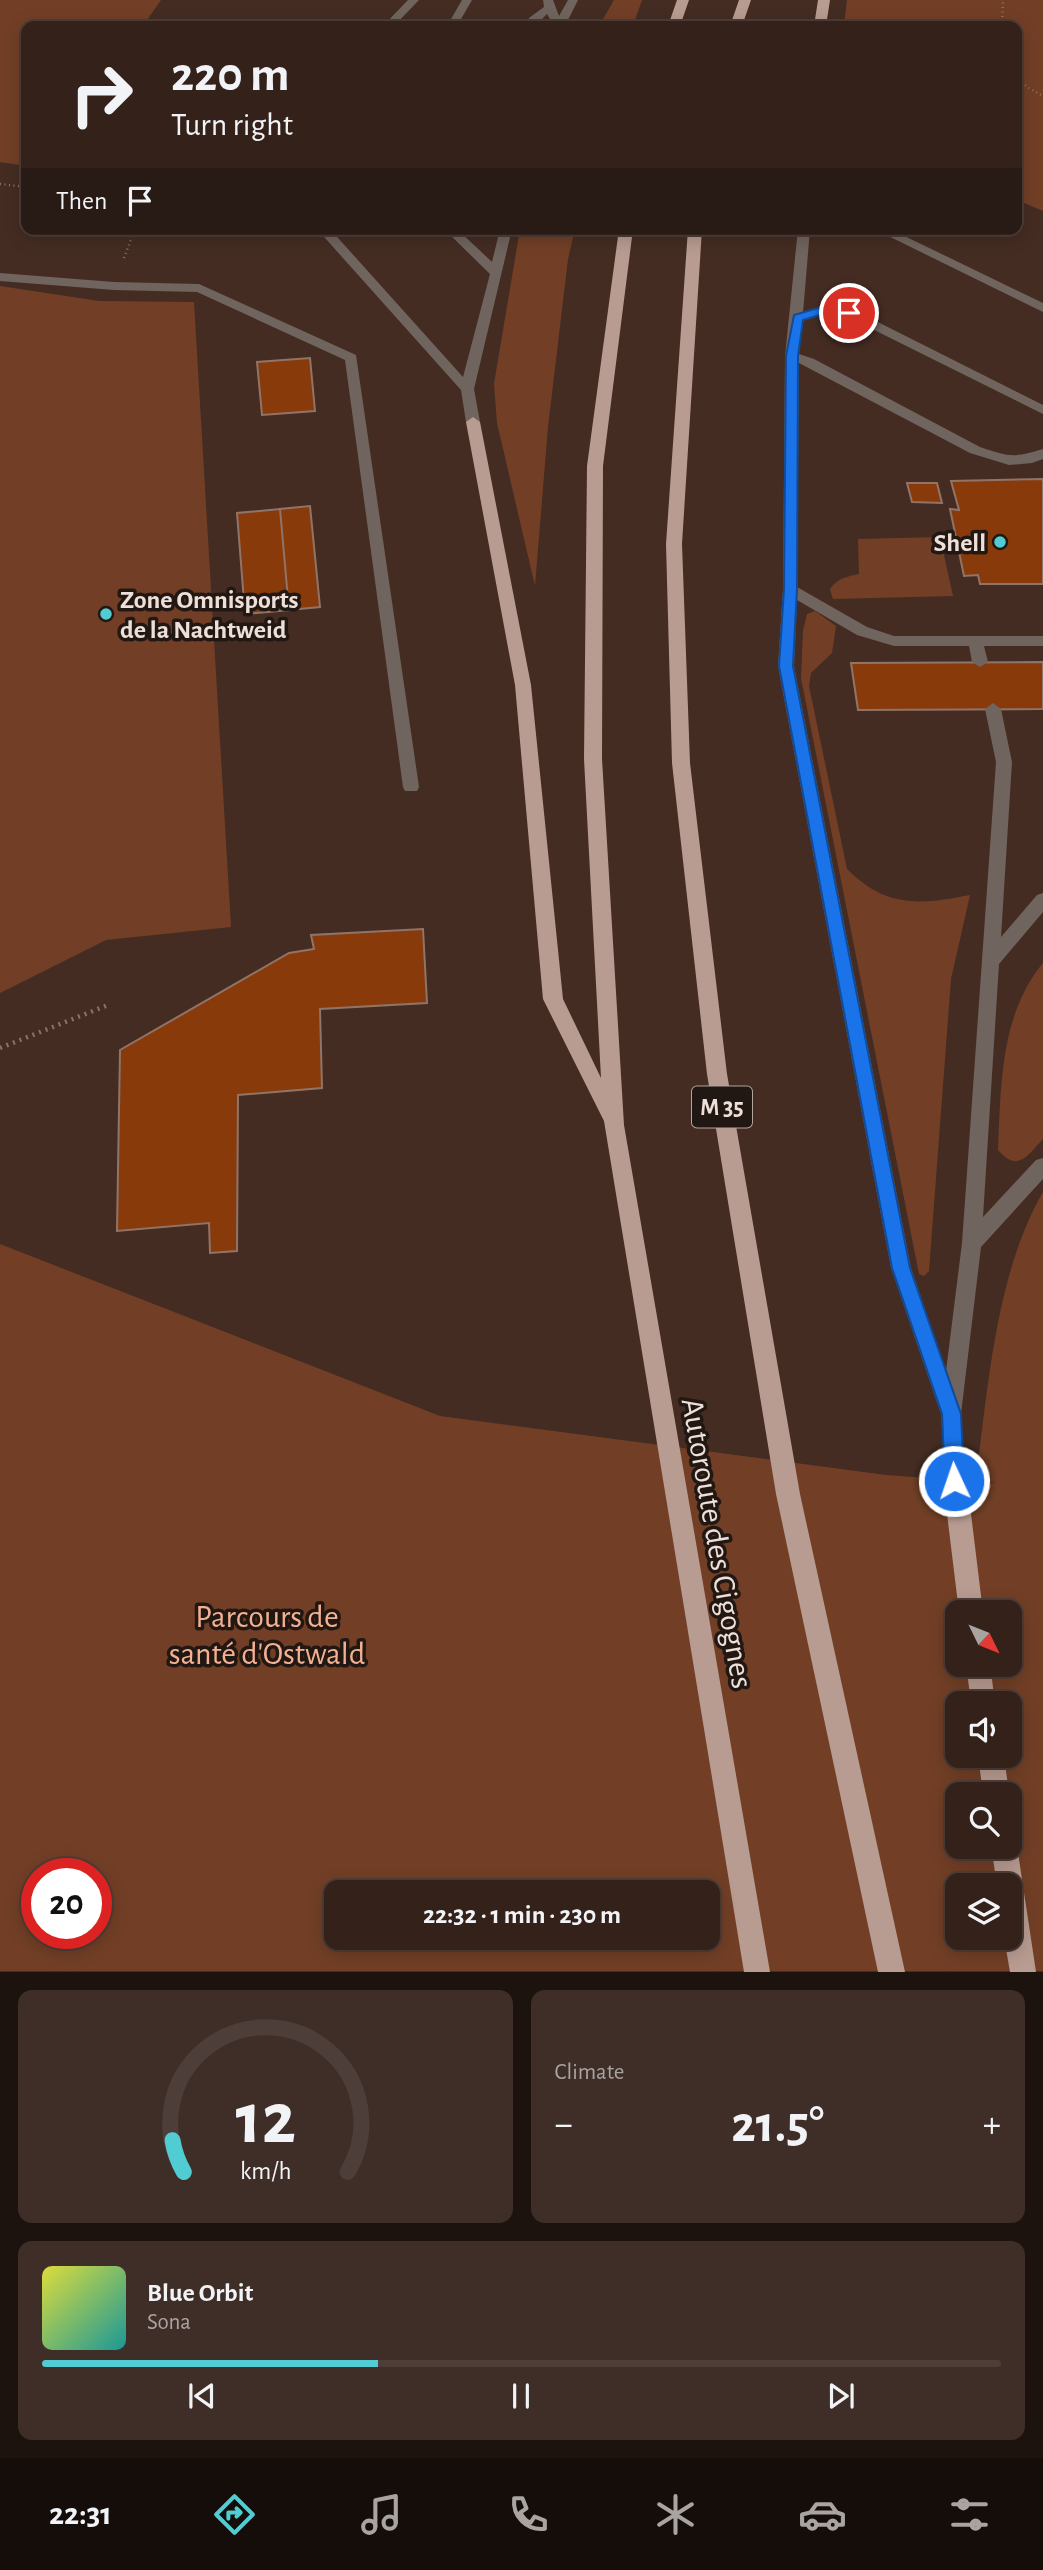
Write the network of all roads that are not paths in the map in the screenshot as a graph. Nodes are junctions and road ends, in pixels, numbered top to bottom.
1 (414, 0) edge
2 (467, 0) edge
3 (573, 0) edge
4 (683, 0) edge
5 (745, 0) edge
6 (824, 0) edge
7 (548, 4) edge
8 (393, 21) edge
9 (455, 21) edge
10 (532, 21) edge
11 (557, 21) edge
12 (562, 21) edge
13 (676, 21) edge
14 (738, 21) edge
15 (821, 21) edge
16 (328, 235) edge
17 (456, 235) edge
18 (505, 235) edge
19 (625, 235) edge
20 (695, 235) edge
21 (804, 235) edge
22 (892, 235) edge
23 (496, 273) junction
24 (0, 277) edge
25 (1043, 308) edge
26 (798, 318) junction
27 (792, 356) junction
28 (467, 389) junction
29 (1043, 410) edge
30 (473, 422) joint
31 (1043, 453) edge
32 (790, 589) junction
33 (975, 641) junction
34 (1043, 641) edge
35 (980, 662) dead end
36 (993, 709) dead end
37 (411, 787) dead end
38 (1043, 900) edge
39 (992, 960) junction
40 (614, 1125) junction
41 (1043, 1166) edge
42 (972, 1243) junction
43 (951, 1414) junction
44 (954, 1481) joint
45 (969, 1600) edge
46 (1006, 1859) edge
47 (757, 1972) edge
48 (892, 1972) edge
49 (1023, 1972) edge

1 - 8 lane
2 - 9 lane
3 - 12 lane
4 - 13 highway
5 - 14 highway
6 - 15 highway
7 - 10 lane
7 - 11 lane
16 - 28 lane
17 - 23 lane
18 - 23 lane
19 - 40 highway
20 - 48 highway, M 35
21 - 26 lane
22 - 25 lane
23 - 28 lane
24 - 37 lane
26 - 27 lane
26 - 29 lane
27 - 31 lane
27 - 32 lane
28 - 30 lane
30 - 40 highway
32 - 33 lane
32 - 43 lane
33 - 34 lane
33 - 35 lane
36 - 39 lane
38 - 39 lane
39 - 42 lane
40 - 47 highway, Autoroute des Cigognes
41 - 42 lane
42 - 43 lane
43 - 44 lane
44 - 45 highway
46 - 49 highway

